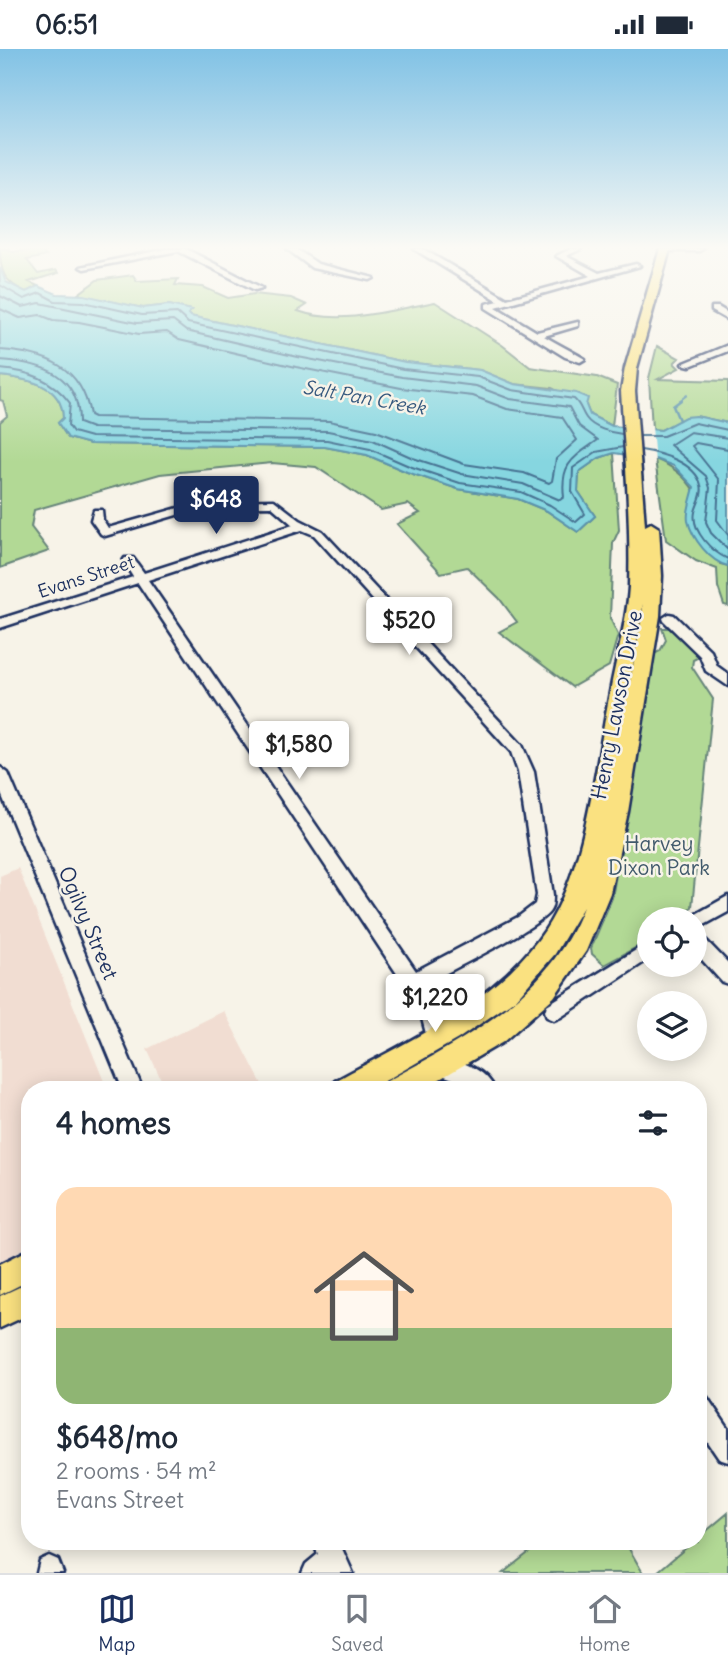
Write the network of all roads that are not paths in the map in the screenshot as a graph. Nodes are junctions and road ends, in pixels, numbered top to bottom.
1 (512, 320) edge
2 (647, 320) edge
3 (575, 324) dead end
4 (537, 335) junction
5 (728, 348) edge
6 (580, 359) dead end
7 (687, 364) dead end
8 (98, 512) dead end
9 (302, 526) junction
10 (129, 561) dead end
11 (140, 578) junction
12 (669, 618) dead end
13 (0, 624) edge
14 (635, 660) junction
15 (728, 681) edge
16 (0, 773) edge
17 (7, 809) edge
18 (728, 903) edge
19 (707, 916) edge
20 (707, 953) edge
21 (637, 958) edge
22 (728, 976) edge
23 (412, 982) junction
24 (428, 1004) junction
25 (554, 1011) dead end
26 (463, 1023) junction
27 (436, 1039) junction
28 (440, 1065) junction
29 (129, 1081) edge
30 (360, 1081) edge
31 (412, 1081) edge
32 (475, 1081) edge
33 (21, 1269) edge
34 (0, 1280) edge
35 (21, 1302) edge
36 (0, 1313) edge
37 (707, 1419) edge
38 (728, 1450) edge

1 - 4 street
2 - 14 main road, Henry Lawson Drive
3 - 4 street
4 - 6 street
5 - 7 street
8 - 9 street
9 - 11 street, Evans Street
9 - 23 street
10 - 11 street
11 - 13 street, Evans Street
11 - 23 street
12 - 15 street
14 - 26 main road, Henry Lawson Drive
14 - 28 main road, Henry Lawson Drive
16 - 17 street, Ogilvy Street
17 - 29 street, Ogilvy Street
18 - 19 street
20 - 22 street
21 - 25 street
23 - 24 street
24 - 26 street
24 - 27 street
26 - 27 main road, Henry Lawson Drive
27 - 30 main road, Henry Lawson Drive
28 - 31 main road, Henry Lawson Drive
28 - 32 street
33 - 34 main road
35 - 36 main road
37 - 38 street

